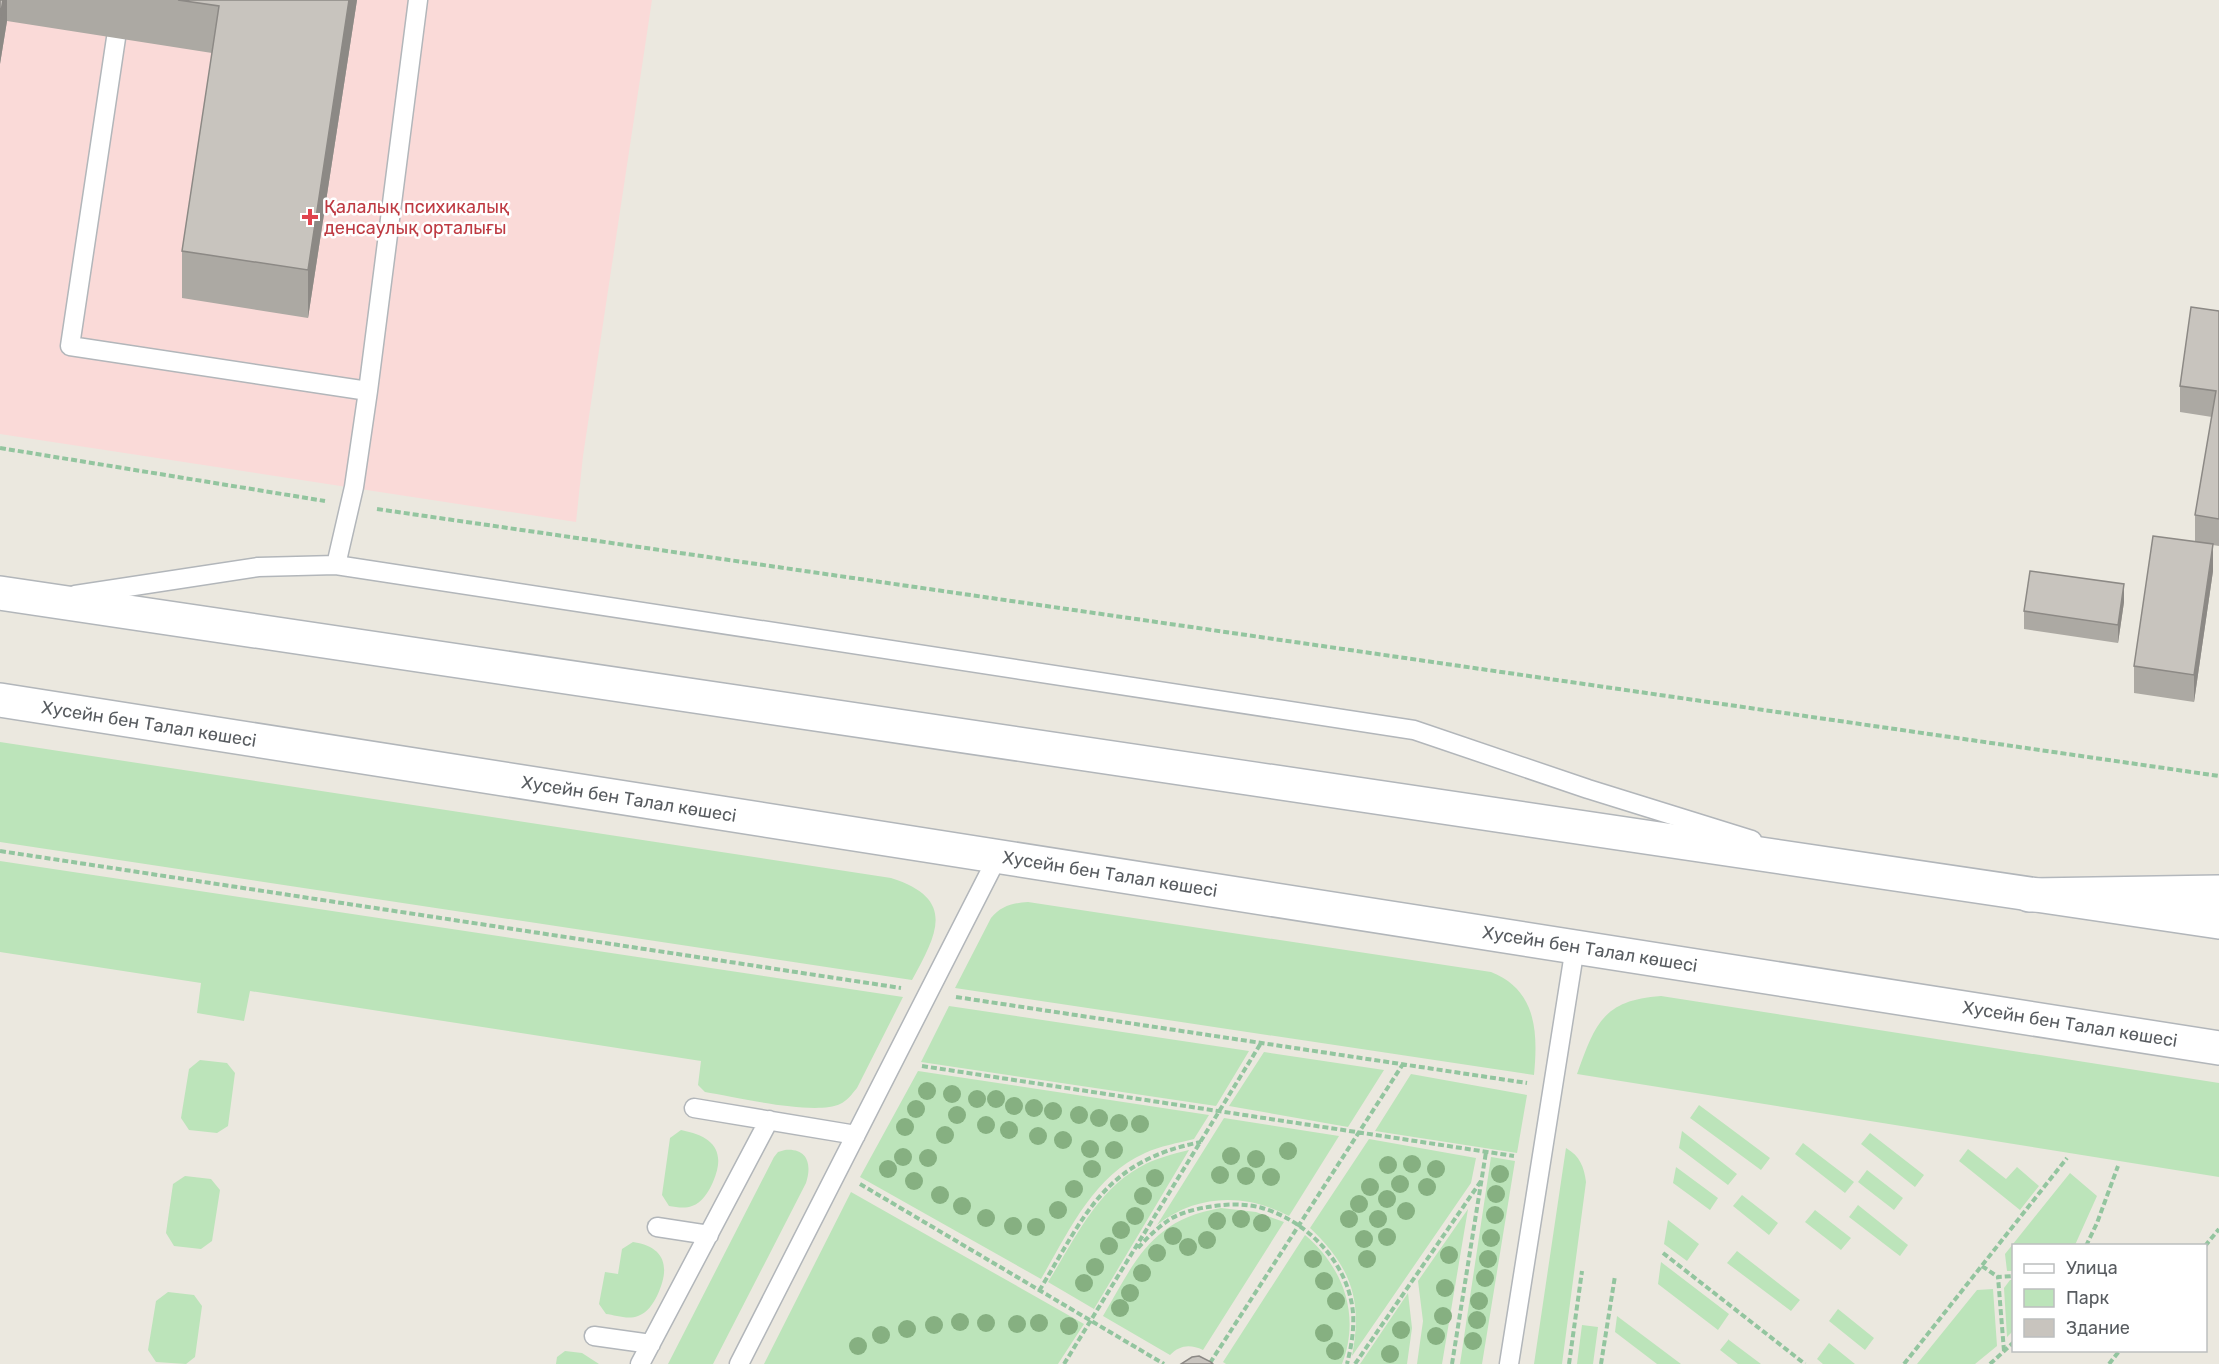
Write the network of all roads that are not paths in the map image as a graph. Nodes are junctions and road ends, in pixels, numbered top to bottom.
1 (418, 0) edge
2 (116, 38) dead end
3 (368, 391) junction
4 (336, 565) junction
5 (0, 593) edge
6 (40, 600) junction
7 (0, 700) edge
8 (998, 856) junction
9 (1825, 863) junction
10 (2219, 892) edge
11 (2029, 895) junction
12 (2219, 922) edge
13 (1575, 946) junction
14 (2219, 1048) edge
15 (694, 1108) dead end
16 (769, 1120) junction
17 (856, 1135) junction
18 (657, 1227) dead end
19 (709, 1235) junction
20 (594, 1336) dead end
21 (651, 1344) junction
22 (640, 1364) edge
23 (739, 1364) edge
24 (1509, 1364) edge

1 - 3 lane
2 - 3 lane
3 - 4 lane
4 - 6 lane
4 - 9 lane
5 - 6 street
6 - 9 street
7 - 8 street, Хусейн бен Талал көшесі
8 - 13 street, Хусейн бен Талал көшесі
8 - 17 lane
9 - 11 street
10 - 11 street
11 - 12 street
13 - 14 street, Хусейн бен Талал көшесі
13 - 24 lane
15 - 16 lane
16 - 17 lane
16 - 19 lane
17 - 23 lane
18 - 19 lane
19 - 21 lane
20 - 21 lane
21 - 22 lane

